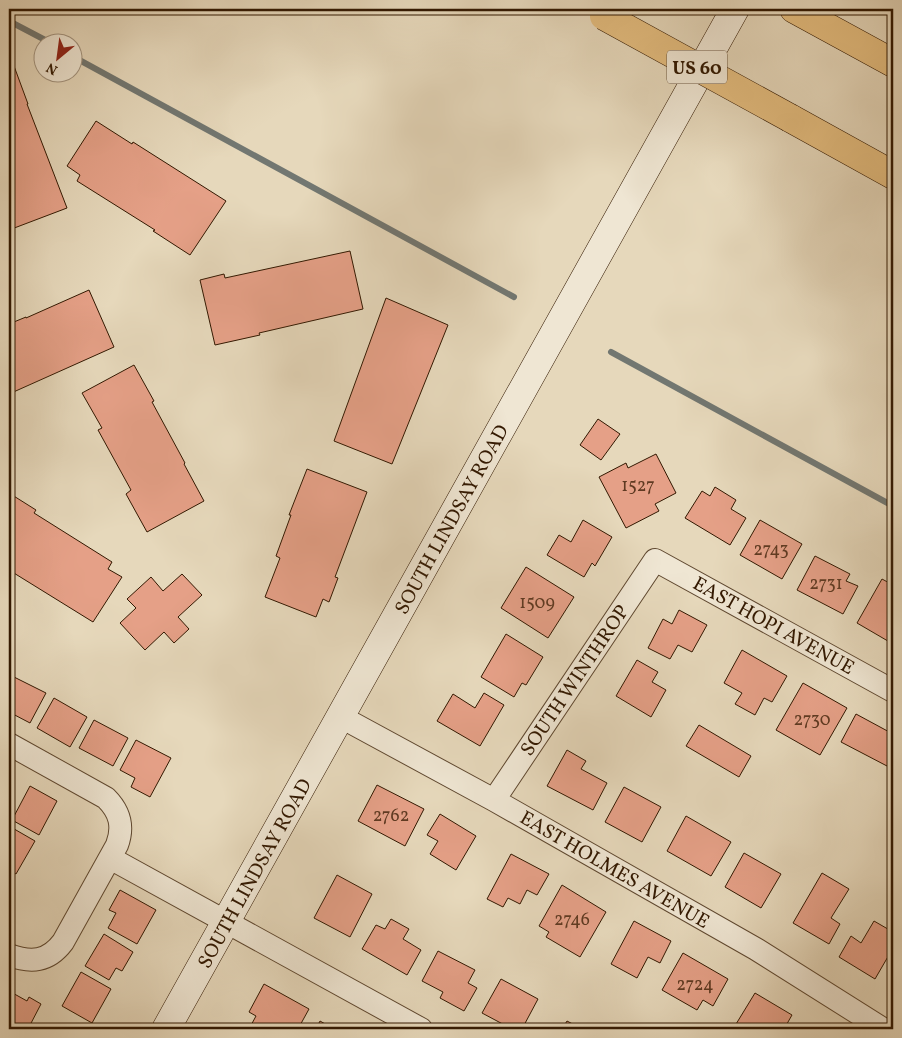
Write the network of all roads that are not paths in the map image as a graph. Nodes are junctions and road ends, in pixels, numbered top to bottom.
1 (735, 9) edge
2 (794, 9) edge
3 (598, 12) edge
4 (893, 63) edge
5 (893, 175) edge
6 (655, 560) joint
7 (893, 690) edge
8 (341, 717) junction
9 (11, 751) edge
10 (494, 800) junction
11 (110, 858) junction
12 (226, 922) junction
13 (9, 955) edge
14 (166, 1029) edge
15 (421, 1029) edge
16 (883, 1029) edge

1 - 8 main road, SOUTH LINDSAY ROAD
2 - 4 highway
3 - 5 highway, US 60, bridge
6 - 7 street, EAST HOPI AVENUE
6 - 10 street, SOUTH WINTHROP
8 - 10 street, EAST HOLMES AVENUE
8 - 12 main road, SOUTH LINDSAY ROAD
9 - 11 street
10 - 16 street, EAST HOLMES AVENUE
11 - 12 street
11 - 13 street
12 - 14 main road, SOUTH LINDSAY ROAD
12 - 15 street

